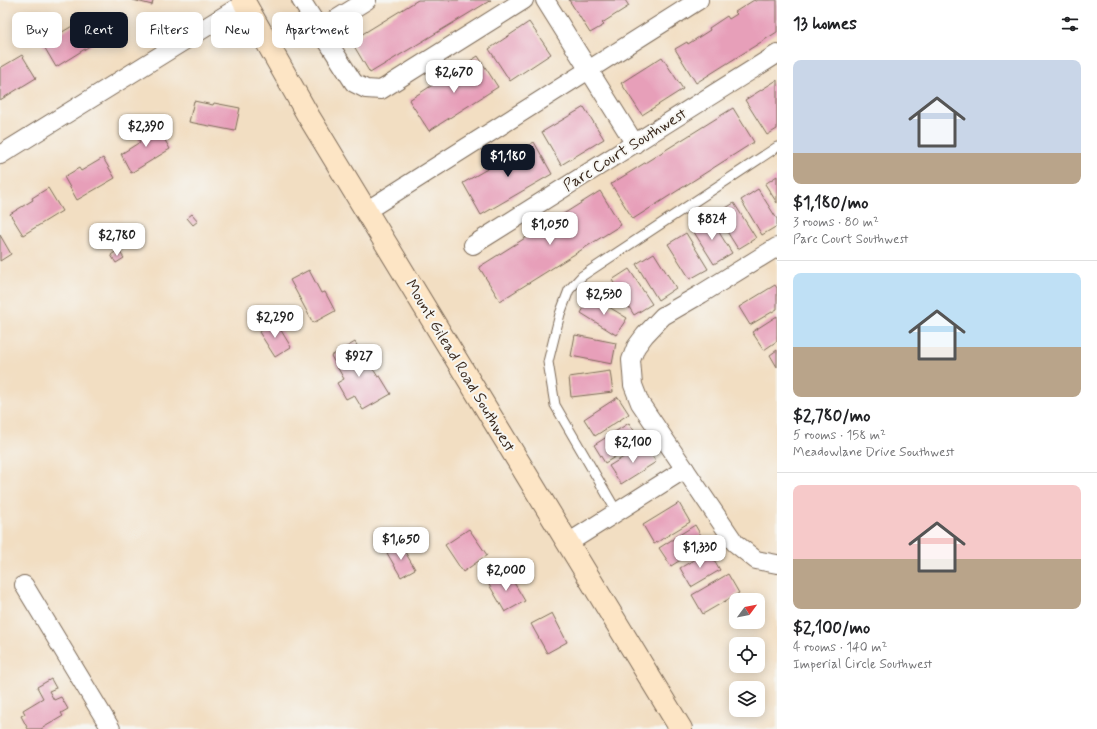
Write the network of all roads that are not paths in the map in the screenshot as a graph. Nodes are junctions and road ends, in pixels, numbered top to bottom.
1 (301, 0) edge
2 (368, 0) edge
3 (524, 0) edge
4 (545, 0) edge
5 (699, 0) edge
6 (244, 1) edge
7 (308, 12) edge
8 (348, 12) edge
9 (331, 48) edge
10 (777, 54) edge
11 (590, 70) junction
12 (635, 144) junction
13 (777, 147) edge
14 (0, 155) edge
15 (366, 211) junction
16 (473, 245) dead end
17 (777, 247) edge
18 (685, 469) junction
19 (617, 512) junction
20 (568, 543) junction
21 (777, 564) edge
22 (24, 585) dead end
23 (112, 729) edge
24 (681, 729) edge

1 - 7 street
2 - 8 street
3 - 9 street
4 - 11 street
5 - 11 street
6 - 14 street
6 - 15 street, Mount Gilead Road Southwest
10 - 12 street, Parc Court Southwest
11 - 12 street
11 - 15 street
12 - 16 street, Parc Court Southwest
13 - 19 lane
15 - 20 street, Mount Gilead Road Southwest
17 - 18 street
18 - 19 street
18 - 21 street
19 - 20 street
20 - 24 street, Mount Gilead Road Southwest
22 - 23 street

